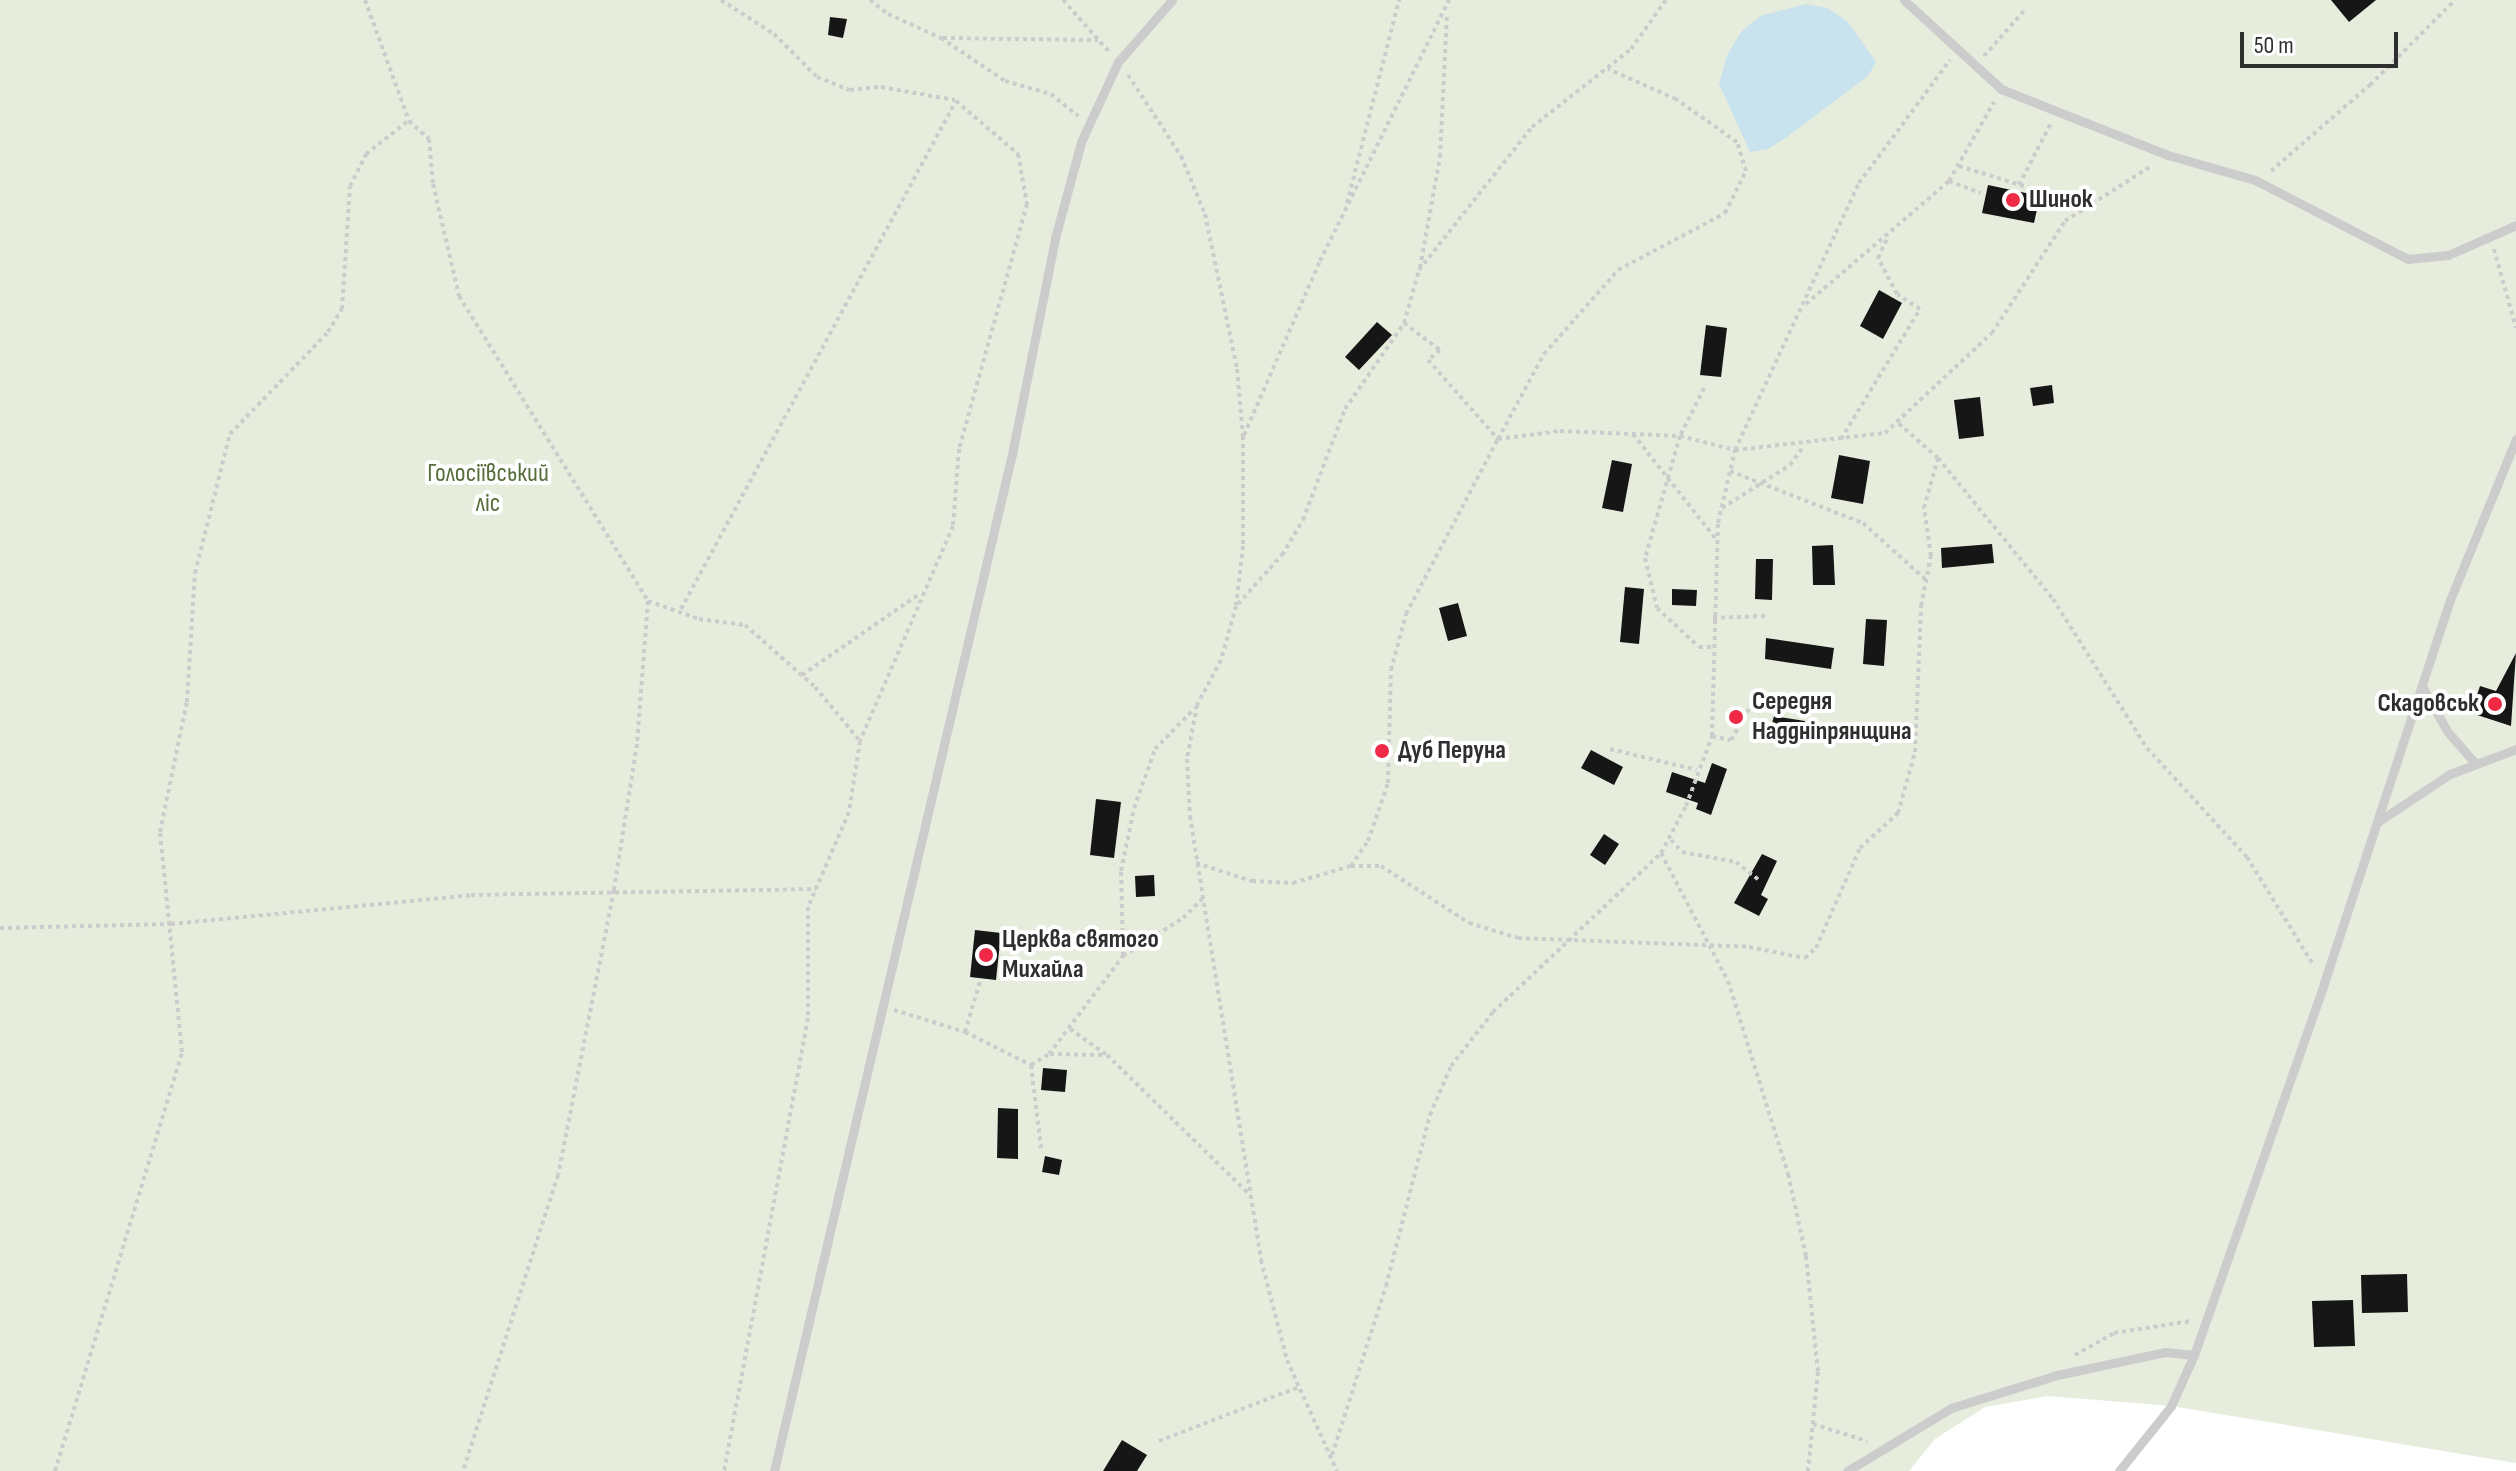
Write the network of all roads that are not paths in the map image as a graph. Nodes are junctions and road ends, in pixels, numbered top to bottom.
1 (1172, 0) edge
2 (1904, 0) edge
3 (2516, 225) edge
4 (2516, 439) edge
5 (2422, 686) junction
6 (2516, 749) edge
7 (2474, 762) junction
8 (2379, 821) junction
9 (2194, 1355) junction
10 (774, 1471) edge
11 (1847, 1471) edge
12 (2119, 1471) edge

1 - 10 lane
2 - 3 lane
4 - 5 lane
5 - 7 lane
5 - 8 lane
6 - 7 lane
7 - 8 lane
8 - 9 lane
9 - 11 lane
9 - 12 lane

